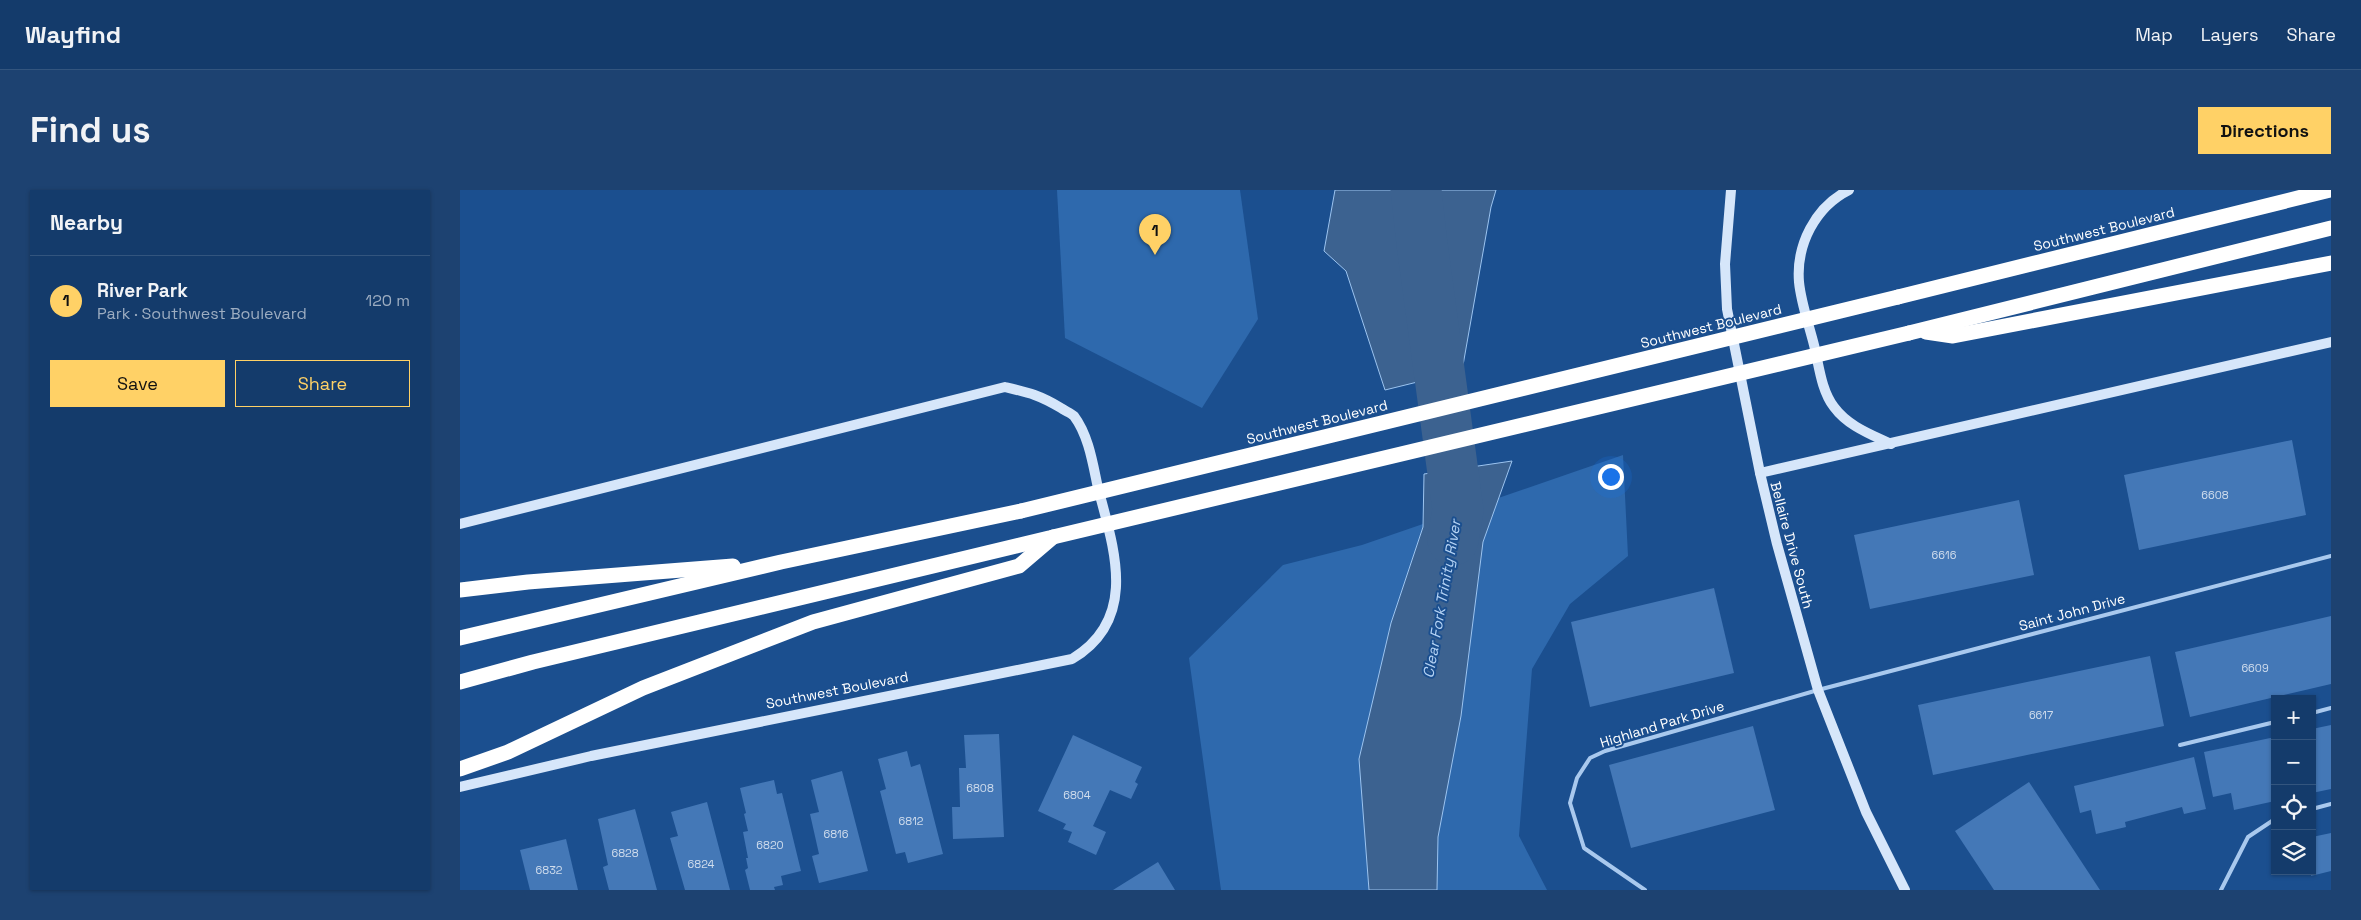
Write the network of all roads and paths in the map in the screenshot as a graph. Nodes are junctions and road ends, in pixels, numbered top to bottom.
1 (1731, 190) edge
2 (1848, 190) edge
3 (2330, 190) edge
4 (2331, 228) edge
5 (2331, 263) edge
6 (1914, 332) junction
7 (2331, 342) edge
8 (1891, 444) junction
9 (1760, 473) junction
10 (460, 524) edge
11 (1053, 537) junction
12 (2331, 556) edge
13 (782, 562) junction
14 (460, 590) edge
15 (460, 638) edge
16 (460, 682) edge
17 (1818, 690) junction
18 (2331, 708) edge
19 (2316, 711) edge
20 (2271, 723) edge
21 (2180, 745) dead end
22 (460, 769) edge
23 (460, 787) edge
24 (2331, 804) edge
25 (2316, 808) edge
26 (2271, 823) edge
27 (1645, 890) edge
28 (1905, 890) edge
29 (2221, 890) edge

1 - 9 street, Bellaire Drive South
2 - 8 street
3 - 13 highway, Southwest Boulevard, bridge
4 - 6 highway
5 - 6 highway
6 - 11 highway, bridge
7 - 8 street
8 - 9 street
9 - 17 street, Bellaire Drive South
10 - 23 street, Southwest Boulevard
11 - 16 highway
11 - 22 highway
12 - 17 lane, Saint John Drive
13 - 14 highway
13 - 15 highway, Southwest Boulevard
17 - 27 lane, Highland Park Drive
17 - 28 street, Bellaire Drive South
18 - 19 lane
20 - 21 lane
24 - 25 lane
26 - 29 lane

